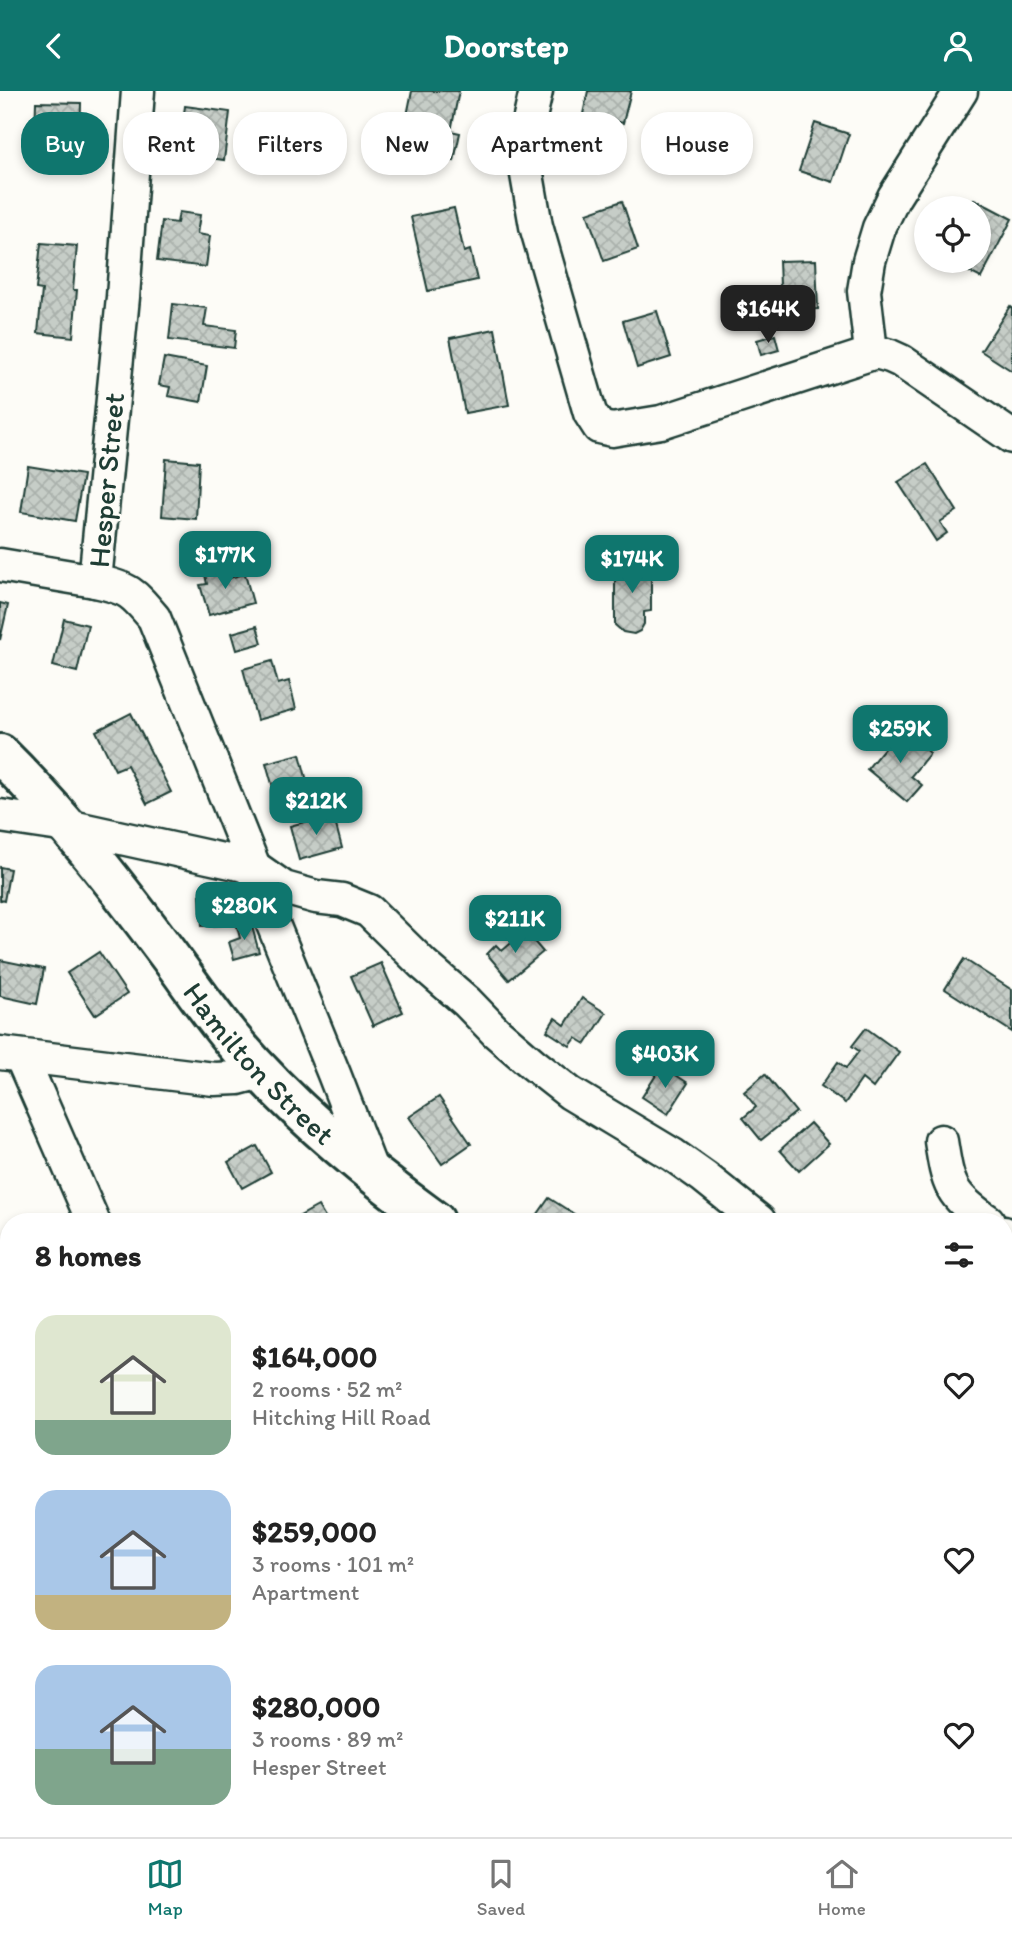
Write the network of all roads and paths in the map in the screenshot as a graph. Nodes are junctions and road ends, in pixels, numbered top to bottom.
1 (138, 91) edge
2 (536, 91) edge
3 (961, 91) edge
4 (871, 352) junction
5 (1012, 437) edge
6 (0, 565) edge
7 (95, 581) junction
8 (0, 754) edge
9 (0, 816) edge
10 (67, 826) junction
11 (254, 867) junction
12 (10, 1054) edge
13 (261, 1072) junction
14 (941, 1141) dead end
15 (372, 1172) junction
16 (89, 1213) edge
17 (425, 1213) edge
18 (749, 1213) edge
19 (977, 1213) edge

1 - 7 street, Hesper Street
2 - 4 street
3 - 4 street
4 - 5 street
6 - 7 street
7 - 11 street, Hesper Street
8 - 10 main road, Hamilton Street
9 - 10 street
10 - 11 street
10 - 13 main road, Hamilton Street
11 - 15 street, Hesper Street
11 - 18 street
12 - 13 street
12 - 16 street
13 - 15 main road, Hamilton Street
14 - 19 street
15 - 17 main road, Hamilton Street

